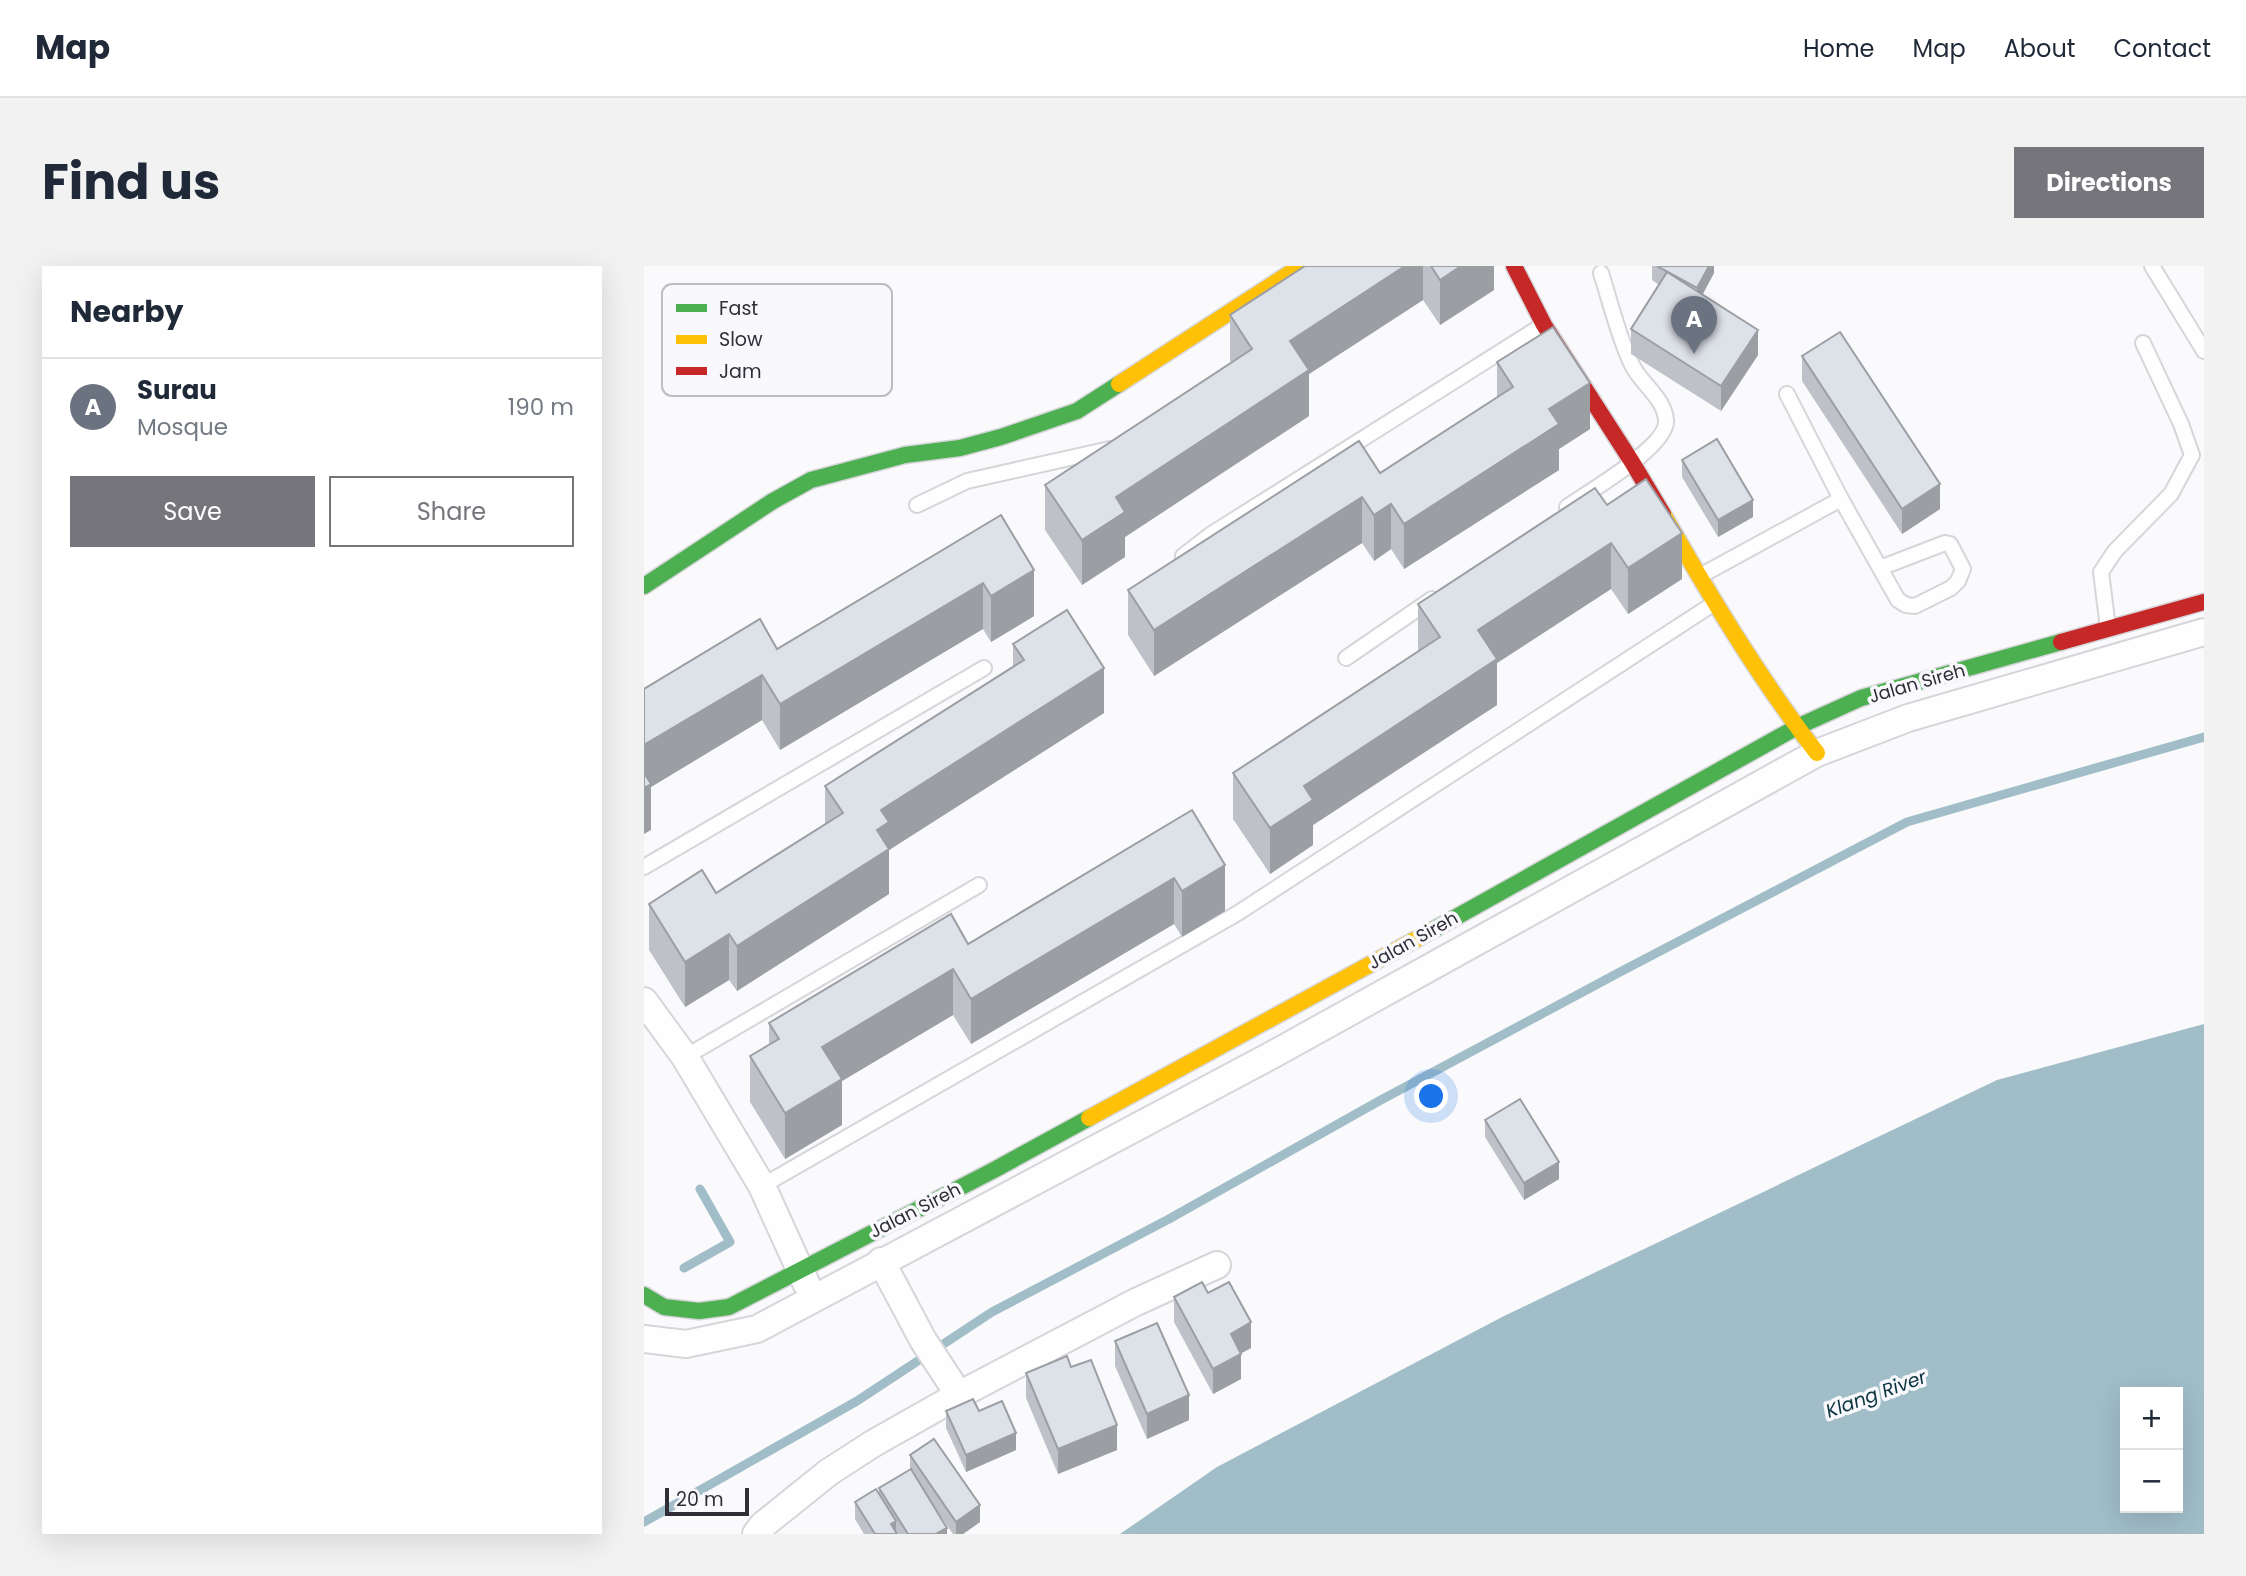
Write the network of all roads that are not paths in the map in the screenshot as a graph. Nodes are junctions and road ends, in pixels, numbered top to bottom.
1 (1301, 266) edge
2 (1514, 266) edge
3 (2152, 266) edge
4 (1601, 273) dead end
5 (1544, 325) junction
6 (2143, 344) dead end
7 (2204, 351) edge
8 (1787, 394) dead end
9 (1119, 443) edge
10 (1632, 462) junction
11 (1841, 499) junction
12 (917, 505) dead end
13 (1552, 517) edge
14 (1880, 568) junction
15 (1166, 569) edge
16 (1699, 576) junction
17 (644, 586) edge
18 (1449, 587) edge
19 (2204, 602) edge
20 (1714, 603) junction
21 (2108, 630) junction
22 (2204, 632) edge
23 (1346, 658) dead end
24 (984, 668) dead end
25 (1797, 727) junction
26 (1817, 753) junction
27 (644, 867) edge
28 (979, 884) dead end
29 (644, 1001) edge
30 (685, 1057) junction
31 (762, 1186) junction
32 (881, 1261) junction
33 (1217, 1265) dead end
34 (799, 1269) junction
35 (644, 1295) edge
36 (813, 1297) junction
37 (644, 1339) edge
38 (959, 1395) junction
39 (756, 1534) edge

1 - 17 street
2 - 5 street
3 - 7 lane
4 - 10 lane
5 - 10 street
5 - 15 lane
6 - 21 lane
8 - 11 lane
9 - 12 lane
10 - 13 lane
10 - 16 street
11 - 14 lane
11 - 16 lane
14 - 14 lane
16 - 20 street
18 - 23 lane
19 - 21 street, Jalan Sireh
20 - 25 street
20 - 31 lane
21 - 25 street, Jalan Sireh
22 - 26 street, Jalan Sireh
24 - 27 lane
25 - 26 street
25 - 34 street, Jalan Sireh
26 - 32 street, Jalan Sireh
28 - 30 lane
29 - 30 street
30 - 31 street
31 - 34 street
32 - 36 street, Jalan Sireh
32 - 38 street
33 - 38 street
34 - 35 street, Jalan Sireh
34 - 36 street
36 - 37 street, Jalan Sireh
38 - 39 street

